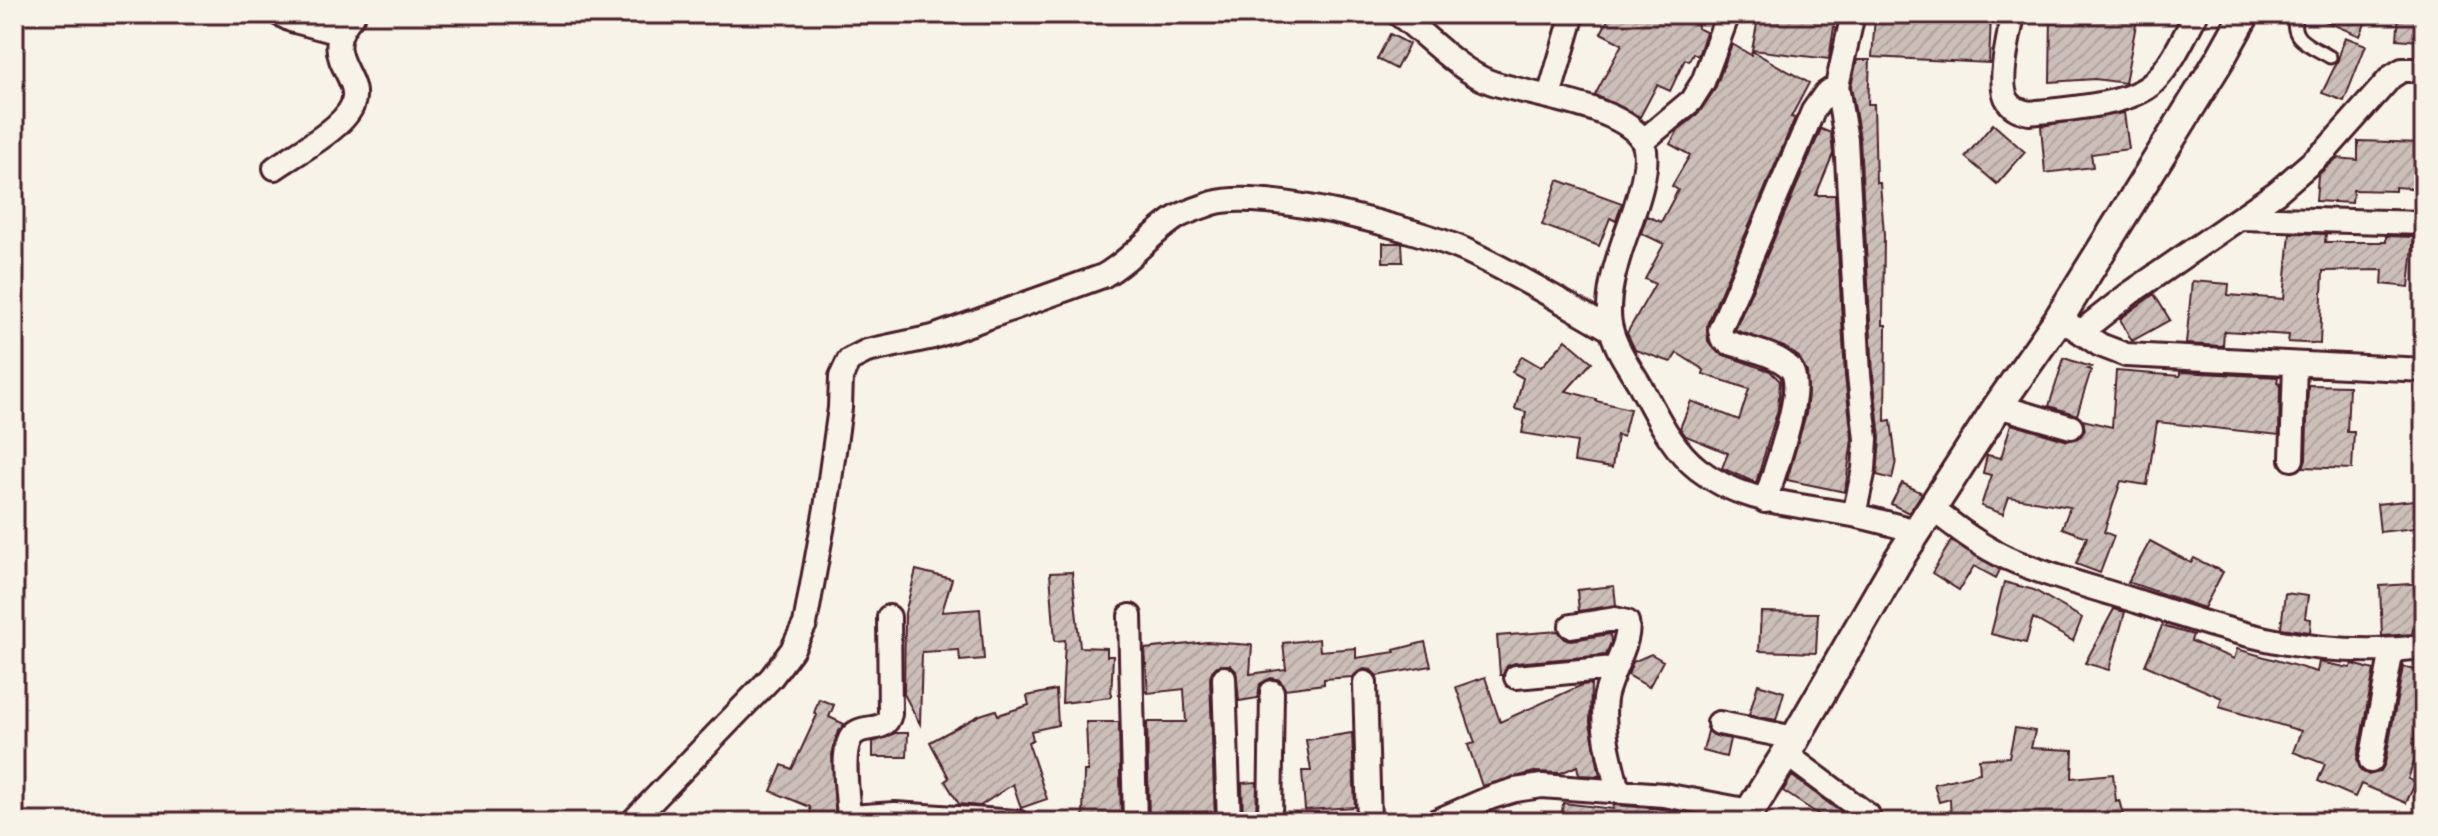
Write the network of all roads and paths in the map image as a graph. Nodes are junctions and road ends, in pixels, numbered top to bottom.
1 (279, 14) edge
2 (354, 14) edge
3 (1398, 14) edge
4 (1573, 14) edge
5 (1728, 14) edge
6 (1853, 14) edge
7 (2013, 14) edge
8 (2196, 14) edge
9 (2245, 14) edge
10 (2296, 14) edge
11 (1426, 24) edge
12 (340, 33) junction
13 (2330, 57) dead end
14 (2424, 70) edge
15 (1837, 86) junction
16 (1549, 96) junction
17 (1643, 141) junction
18 (275, 168) dead end
19 (2240, 218) junction
20 (2424, 223) edge
21 (2070, 325) junction
22 (1611, 330) junction
23 (2295, 364) junction
24 (2423, 376) edge
25 (1998, 406) junction
26 (2071, 427) dead end
27 (2292, 459) dead end
28 (1765, 501) junction
29 (1854, 515) junction
30 (1924, 519) junction
31 (1130, 616) dead end
32 (889, 617) dead end
33 (1571, 626) dead end
34 (2424, 647) edge
35 (2392, 650) junction
36 (1614, 668) junction
37 (1516, 677) dead end
38 (1224, 678) dead end
39 (1365, 683) dead end
40 (1272, 692) dead end
41 (1719, 723) dead end
42 (1791, 746) junction
43 (2371, 761) dead end
44 (1618, 791) junction
45 (1868, 815) dead end
46 (1746, 816) edge
47 (849, 820) edge
48 (632, 822) edge
49 (1017, 822) edge
50 (1135, 822) edge
51 (1229, 822) edge
52 (1270, 822) edge
53 (1369, 822) edge
54 (1434, 822) edge

1 - 12 street
2 - 12 street
3 - 11 street
4 - 16 street
5 - 17 street
6 - 15 street
7 - 8 street
9 - 21 street
10 - 13 lane
11 - 16 street
12 - 18 street
14 - 19 street
15 - 28 street
15 - 29 street
16 - 17 street
17 - 22 street
19 - 20 street
19 - 21 street
21 - 23 street
21 - 25 street
22 - 28 street
22 - 48 street
23 - 24 street
23 - 27 street
25 - 26 street
25 - 30 street
28 - 29 street
29 - 30 street
30 - 35 street
30 - 42 street
31 - 50 street
32 - 47 street
33 - 36 street
34 - 35 street
35 - 43 street
36 - 37 street
36 - 44 street
38 - 51 street
39 - 53 street
40 - 52 street
41 - 42 street
42 - 45 street
42 - 46 street
44 - 46 street
44 - 54 street
47 - 49 street

